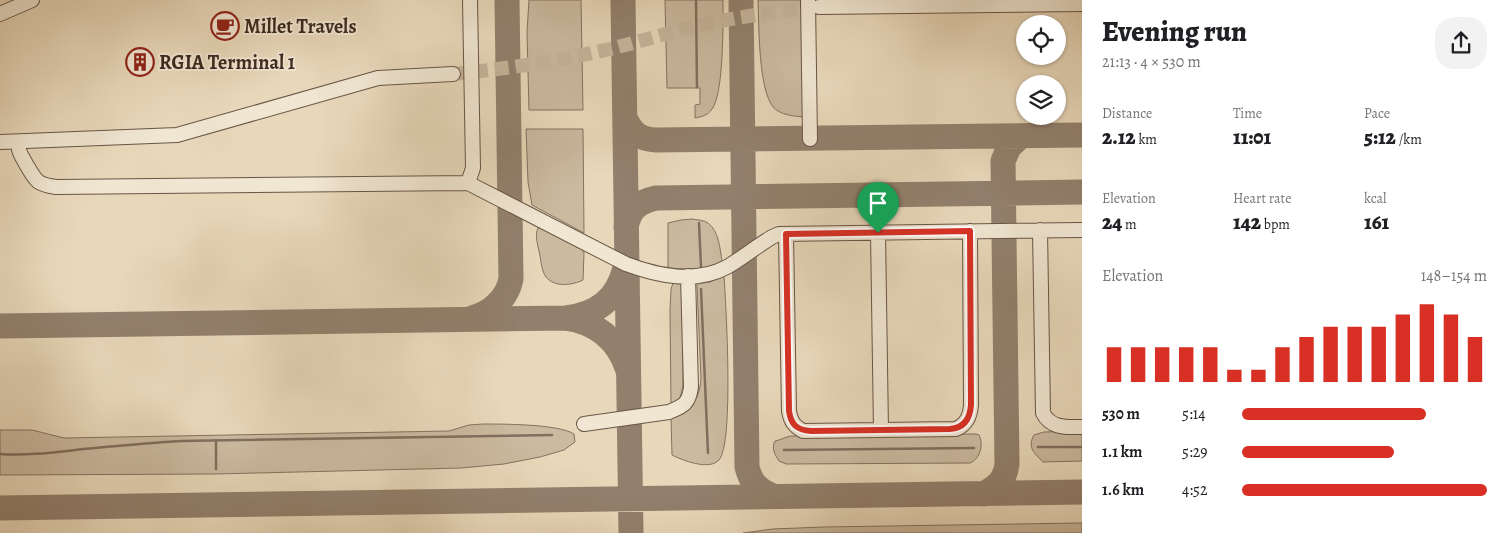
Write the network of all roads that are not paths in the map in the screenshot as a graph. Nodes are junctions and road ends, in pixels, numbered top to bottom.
1 (32, 0) edge
2 (470, 0) edge
3 (814, 4) edge
4 (1082, 4) edge
5 (0, 14) edge
6 (453, 74) tunnel mouth
7 (810, 139) dead end
8 (0, 142) edge
9 (19, 142) junction
10 (468, 182) junction
11 (1040, 230) junction
12 (1082, 230) edge
13 (970, 231) junction
14 (878, 233) junction
15 (786, 234) junction
16 (688, 276) junction
17 (584, 424) dead end
18 (1082, 427) edge
19 (881, 430) junction

1 - 5 lane
2 - 10 lane
3 - 4 lane
3 - 7 lane
6 - 9 lane
8 - 9 lane
9 - 10 lane
10 - 16 lane
11 - 12 lane
11 - 13 lane
11 - 18 lane
13 - 14 lane
13 - 19 lane
14 - 15 lane
14 - 19 lane
15 - 16 lane
15 - 19 lane
16 - 17 lane

